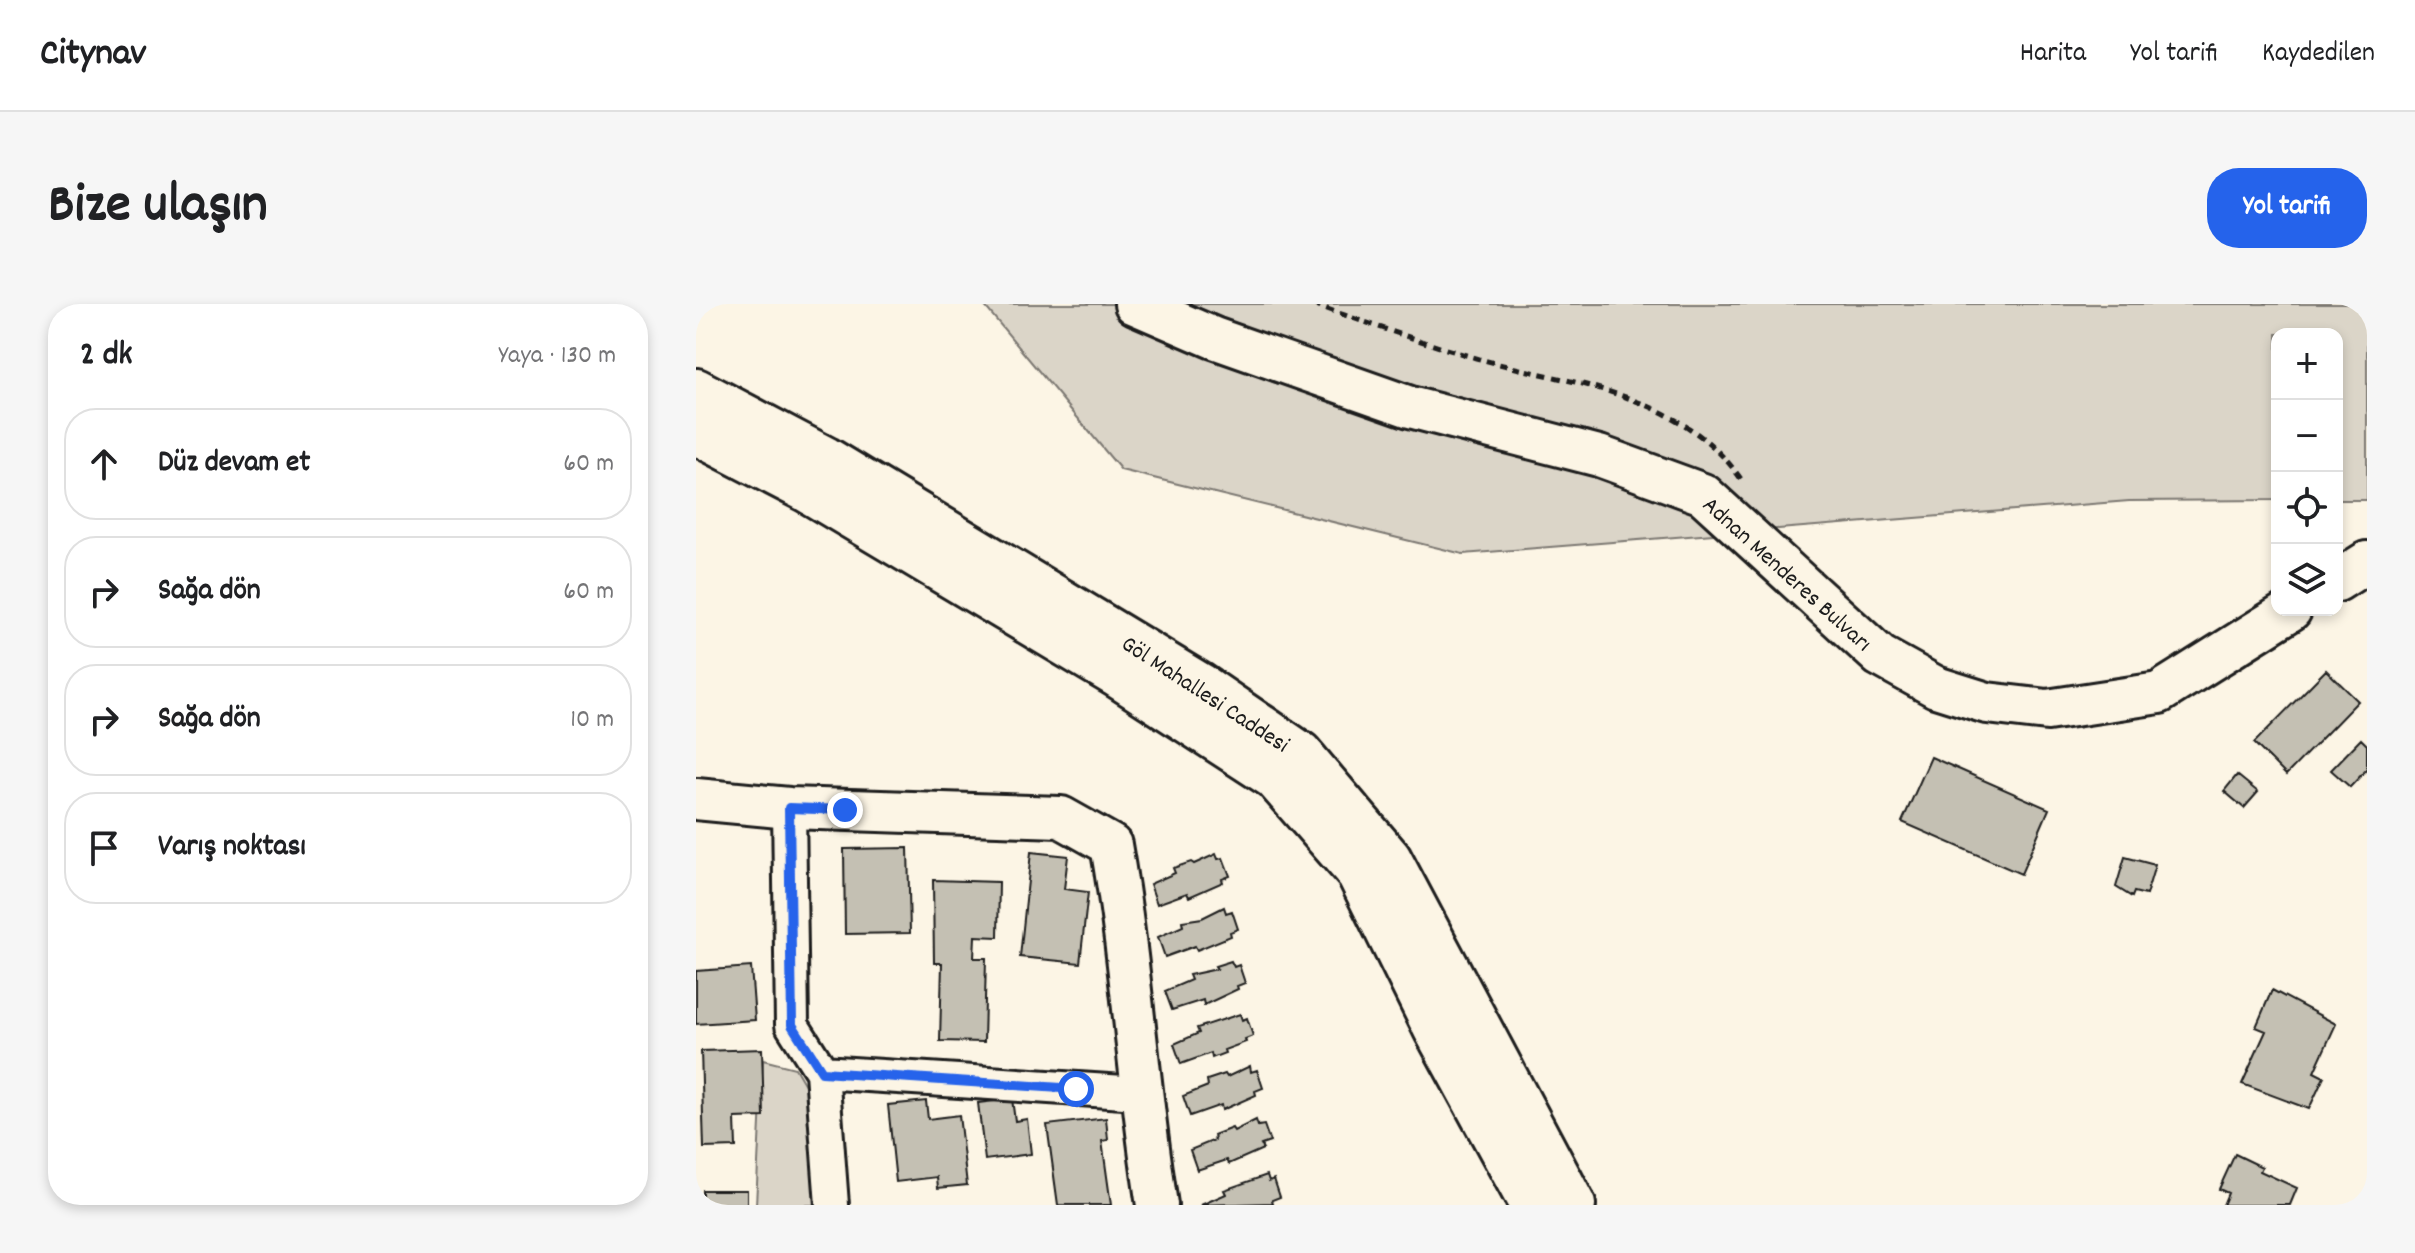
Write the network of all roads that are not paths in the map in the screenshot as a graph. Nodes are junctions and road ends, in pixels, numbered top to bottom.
1 (1135, 304) edge
2 (696, 391) edge
3 (696, 432) edge
4 (2367, 562) edge
5 (2343, 577) edge
6 (2281, 616) edge
7 (696, 799) edge
8 (789, 808) junction
9 (822, 1072) junction
10 (1139, 1093) junction
11 (832, 1205) edge
12 (1157, 1205) edge
13 (1532, 1205) edge
14 (1573, 1205) edge

1 - 6 street, Adnan Menderes Bulvarı
2 - 14 main road, Göl Mahallesi Caddesi
3 - 13 main road, Göl Mahallesi Caddesi
4 - 5 street
7 - 8 street
8 - 9 street
8 - 10 street
9 - 10 street
9 - 11 street
10 - 12 street

